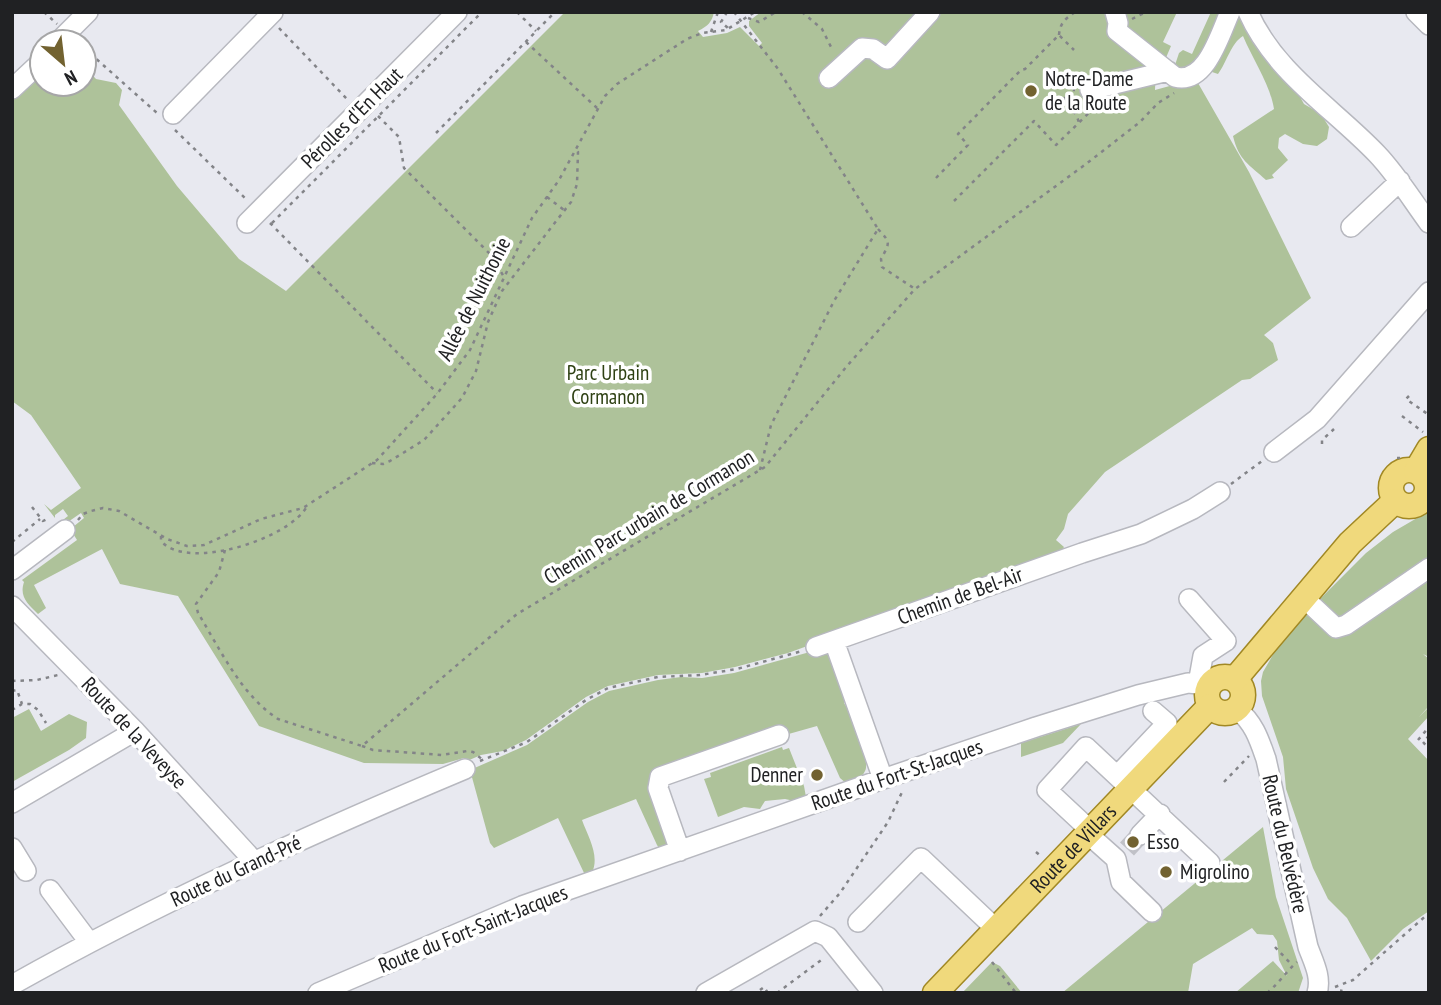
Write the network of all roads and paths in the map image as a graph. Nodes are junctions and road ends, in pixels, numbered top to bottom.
1 (88, 12) edge
2 (457, 12) edge
3 (482, 12) edge
4 (517, 12) edge
5 (555, 12) edge
6 (718, 12) edge
7 (727, 12) edge
8 (734, 12) edge
9 (755, 12) edge
10 (776, 12) edge
11 (802, 12) edge
12 (930, 12) edge
13 (1075, 12) edge
14 (1115, 12) edge
15 (1230, 12) edge
16 (1248, 12) edge
17 (1416, 12) edge
18 (270, 15) edge
19 (747, 18) junction
20 (741, 21) junction
21 (1429, 25) edge
22 (72, 28) edge
23 (729, 29) junction
24 (536, 32) junction
25 (711, 32) junction
26 (1059, 35) junction
27 (526, 42) junction
28 (862, 48) junction
29 (1074, 50) dead end
30 (28, 74) edge
31 (1177, 74) junction
32 (829, 78) dead end
33 (12, 89) edge
34 (1093, 89) junction
35 (1064, 97) junction
36 (1054, 107) dead end
37 (597, 108) junction
38 (368, 111) junction
39 (173, 114) dead end
40 (1079, 123) junction
41 (436, 133) dead end
42 (576, 149) junction
43 (936, 178) dead end
44 (1400, 181) junction
45 (547, 197) junction
46 (954, 201) dead end
47 (565, 211) junction
48 (259, 220) junction
49 (1429, 223) edge
50 (1351, 227) dead end
51 (878, 229) junction
52 (504, 277) junction
53 (915, 289) junction
54 (1429, 292) edge
55 (438, 394) junction
56 (1409, 396) dead end
57 (1429, 415) edge
58 (1402, 416) dead end
59 (1334, 429) dead end
60 (1426, 440) edge
61 (1322, 444) dead end
62 (1274, 453) joint
63 (372, 463) junction
64 (1404, 463) junction
65 (760, 470) junction
66 (1220, 492) joint
67 (1428, 494) edge
68 (1395, 501) junction
69 (307, 506) junction
70 (32, 507) dead end
71 (48, 518) dead end
72 (40, 519) junction
73 (65, 530) joint
74 (161, 536) junction
75 (12, 542) edge
76 (225, 550) junction
77 (1429, 568) edge
78 (12, 570) edge
79 (1303, 597) junction
80 (1189, 599) dead end
81 (12, 606) edge
82 (825, 644) junction
83 (64, 670) dead end
84 (1235, 679) junction
85 (12, 681) edge
86 (12, 691) edge
87 (1206, 692) junction
88 (22, 704) junction
89 (1237, 709) junction
90 (12, 710) edge
91 (1153, 711) dead end
92 (46, 723) dead end
93 (1429, 727) edge
94 (135, 731) junction
95 (779, 736) dead end
96 (1429, 736) edge
97 (1418, 740) dead end
98 (362, 746) junction
99 (1429, 749) edge
100 (1249, 756) dead end
101 (483, 760) junction
102 (465, 769) joint
103 (883, 779) junction
104 (906, 782) dead end
105 (1124, 782) junction
106 (1224, 782) dead end
107 (12, 803) edge
108 (1160, 814) junction
109 (1089, 832) junction
110 (12, 848) edge
111 (1128, 848) junction
112 (680, 851) junction
113 (254, 861) junction
114 (1210, 863) dead end
115 (26, 871) dead end
116 (589, 883) joint
117 (50, 890) dead end
118 (1152, 912) dead end
119 (1429, 913) edge
120 (858, 922) dead end
121 (996, 929) junction
122 (814, 931) junction
123 (89, 942) junction
124 (1275, 947) dead end
125 (838, 948) junction
126 (990, 960) dead end
127 (1300, 960) dead end
128 (1293, 965) junction
129 (12, 985) edge
130 (1342, 985) junction
131 (760, 990) dead end
132 (1318, 990) edge
133 (783, 991) edge
134 (318, 993) edge
135 (706, 993) edge
136 (768, 993) edge
137 (777, 993) edge
138 (873, 993) edge
139 (935, 993) edge
140 (1016, 993) edge
141 (1267, 993) edge
142 (1341, 993) edge

1 - 22 street
2 - 38 street, Pérolles d'En Haut
3 - 38 path
4 - 24 path
5 - 24 path
6 - 25 path
7 - 23 path
8 - 20 path
9 - 19 path, Allée de Nuithonie
10 - 19 path
11 - 28 path
12 - 28 street
13 - 26 path
14 - 31 street
15 - 31 street
16 - 44 street
17 - 21 street
18 - 38 path
18 - 39 street
19 - 20 path, Allée de Nuithonie
20 - 23 path, Allée de Nuithonie
20 - 51 path
23 - 25 path, Allée de Nuithonie
24 - 27 path
25 - 37 path, Allée de Nuithonie
26 - 29 path
26 - 43 path
27 - 37 path
27 - 41 path
28 - 32 street
30 - 33 street
31 - 34 street
31 - 53 path, Chemin Parc urbain de Cormanon
34 - 35 path
34 - 40 path
35 - 36 path
35 - 40 path
37 - 42 path, Allée de Nuithonie
38 - 48 street, Pérolles d'En Haut
38 - 48 path
38 - 52 path
40 - 46 path
42 - 45 path, Allée de Nuithonie
42 - 47 path
44 - 49 street
44 - 50 street
45 - 47 path
45 - 52 path, Allée de Nuithonie
47 - 63 path
48 - 55 path
51 - 53 path
51 - 65 path
52 - 55 path, Allée de Nuithonie
53 - 65 path, Chemin Parc urbain de Cormanon
54 - 62 street
55 - 63 path, Allée de Nuithonie
56 - 57 path
58 - 60 path
59 - 61 path
60 - 64 main road
62 - 66 path
63 - 69 path, Allée de Nuithonie
64 - 67 main road
64 - 68 main road
65 - 98 path, Chemin Parc urbain de Cormanon
66 - 82 street, Chemin de Bel-Air
67 - 68 main road
68 - 79 main road
69 - 74 path, Allée de Nuithonie
69 - 76 path
70 - 72 path
71 - 72 path
72 - 75 path
73 - 74 path, Allée de Nuithonie
73 - 78 street
74 - 76 path
76 - 98 path
77 - 79 street
79 - 84 main road
80 - 87 street
81 - 94 street, Route de la Veveyse
82 - 101 path
82 - 103 street
83 - 85 path
84 - 87 main road
84 - 89 main road
86 - 88 path
87 - 89 main road
87 - 103 street, Route du Fort-St-Jacques
87 - 105 main road, Route de Villars
88 - 90 path
88 - 92 path
89 - 132 street, Route du Belvédère
91 - 105 street
93 - 97 path
94 - 107 street
94 - 113 street, Route de la Veveyse
95 - 112 street
96 - 99 path
98 - 101 path
100 - 106 path
101 - 102 path
102 - 113 street, Route du Grand-Pré
103 - 112 street, Route du Fort-St-Jacques
104 - 122 path
105 - 108 street
105 - 109 main road, Route de Villars
105 - 109 street
108 - 111 street
108 - 114 street
109 - 111 street
109 - 121 main road, Route de Villars
110 - 115 street
111 - 118 street
112 - 116 street, Route du Fort-St-Jacques
113 - 123 street, Route du Grand-Pré
116 - 134 street, Route du Fort-Saint-Jacques
117 - 123 street
119 - 130 path
120 - 121 street
121 - 139 main road, Route de Villars
122 - 125 street
122 - 135 street
123 - 129 street, Route du Grand-Pré
124 - 128 path
125 - 133 path
125 - 138 street
126 - 140 path
127 - 128 path
128 - 141 path
130 - 132 path
130 - 142 path
131 - 136 path
133 - 137 path

